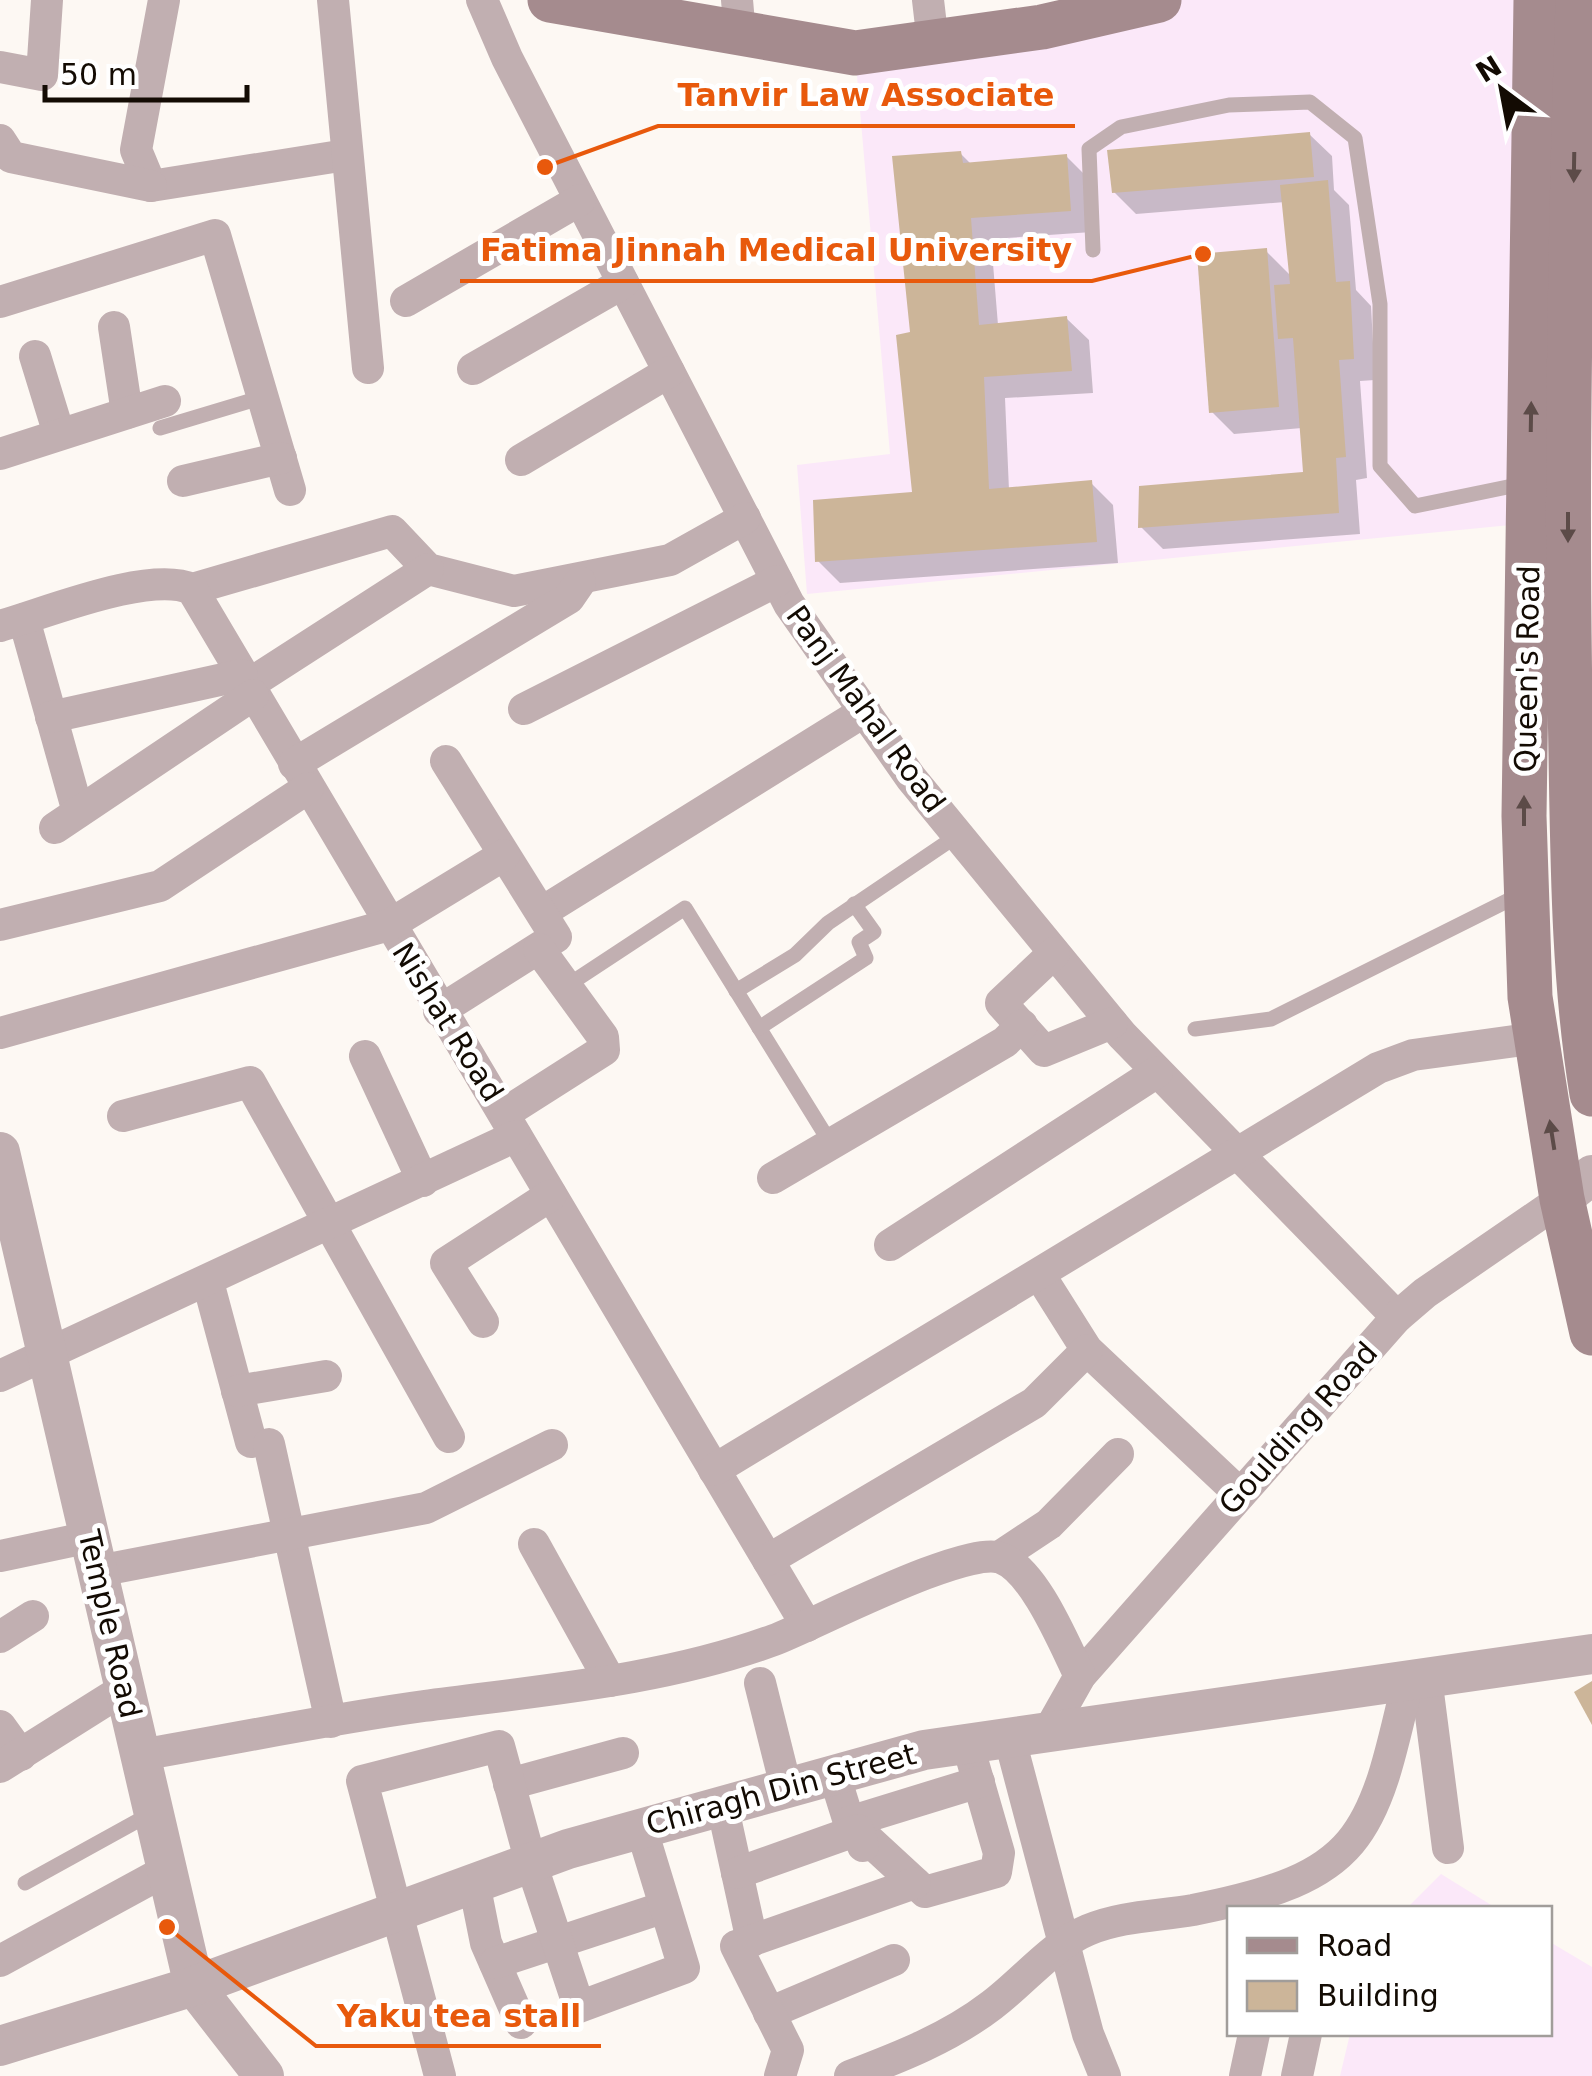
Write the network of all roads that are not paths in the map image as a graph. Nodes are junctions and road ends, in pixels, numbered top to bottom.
1 (46, 0) edge
2 (164, 0) edge
3 (333, 0) edge
4 (482, 0) edge
5 (1536, 0) edge
6 (1578, 0) edge
7 (1151, 1) edge
8 (574, 3) edge
9 (739, 18) edge
10 (931, 22) edge
11 (0, 67) edge
12 (0, 140) edge
13 (346, 155) junction
14 (152, 186) junction
15 (580, 200) junction
16 (1093, 250) dead end
17 (623, 283) junction
18 (406, 301) dead end
19 (0, 302) edge
20 (114, 327) dead end
21 (1581, 343) edge
22 (35, 356) dead end
23 (368, 368) dead end
24 (473, 369) dead end
25 (669, 372) junction
26 (263, 396) junction
27 (127, 413) junction
28 (162, 414) joint
29 (60, 434) junction
30 (0, 454) edge
31 (521, 460) dead end
32 (183, 481) dead end
33 (1531, 482) junction
34 (744, 518) junction
35 (428, 569) junction
36 (581, 579) junction
37 (777, 581) junction
38 (192, 589) junction
39 (12, 623) edge
40 (248, 685) junction
41 (524, 709) dead end
42 (864, 712) junction
43 (52, 716) junction
44 (446, 760) dead end
45 (301, 776) junction
46 (958, 835) junction
47 (504, 855) junction
48 (1526, 891) junction
49 (854, 904) junction
50 (542, 912) junction
51 (0, 925) edge
52 (389, 925) junction
53 (539, 949) junction
54 (1054, 953) junction
55 (565, 987) junction
56 (736, 991) junction
57 (439, 1010) junction
58 (1112, 1023) junction
59 (1022, 1025) junction
60 (759, 1028) junction
61 (1195, 1030) dead end
62 (0, 1033) edge
63 (1536, 1038) junction
64 (365, 1056) dead end
65 (1158, 1072) junction
66 (1592, 1094) edge
67 (123, 1116) dead end
68 (511, 1124) junction
69 (830, 1144) junction
70 (0, 1152) edge
71 (1238, 1155) junction
72 (772, 1178) dead end
73 (423, 1180) junction
74 (1577, 1187) edge
75 (551, 1195) junction
76 (330, 1224) junction
77 (890, 1245) dead end
78 (1040, 1274) junction
79 (208, 1282) junction
80 (1397, 1317) junction
81 (483, 1322) dead end
82 (1592, 1333) edge
83 (1088, 1350) junction
84 (50, 1356) junction
85 (0, 1376) edge
86 (326, 1376) dead end
87 (237, 1392) junction
88 (449, 1438) dead end
89 (552, 1445) dead end
90 (1118, 1454) dead end
91 (714, 1470) junction
92 (1240, 1494) junction
93 (288, 1534) junction
94 (534, 1544) dead end
95 (94, 1554) junction
96 (0, 1556) edge
97 (999, 1556) junction
98 (768, 1560) junction
99 (33, 1616) dead end
100 (807, 1626) junction
101 (0, 1637) edge
102 (1592, 1654) edge
103 (1080, 1676) junction
104 (1417, 1678) junction
105 (610, 1681) junction
106 (760, 1683) dead end
107 (124, 1689) junction
108 (331, 1722) junction
109 (0, 1726) edge
110 (1050, 1728) junction
111 (1009, 1736) junction
112 (967, 1742) junction
113 (623, 1753) dead end
114 (140, 1755) junction
115 (10, 1761) edge
116 (834, 1774) junction
117 (978, 1782) junction
118 (508, 1784) junction
119 (786, 1787) junction
120 (722, 1804) junction
121 (153, 1812) junction
122 (853, 1826) junction
123 (641, 1827) junction
124 (1448, 1848) dead end
125 (530, 1863) junction
126 (167, 1870) junction
127 (736, 1873) junction
128 (474, 1883) junction
129 (916, 1883) junction
130 (25, 1884) dead end
131 (877, 1896) junction
132 (1283, 1897) edge
133 (665, 1907) junction
134 (395, 1912) junction
135 (752, 1941) junction
136 (558, 1942) junction
137 (1064, 1944) junction
138 (894, 1960) dead end
139 (0, 1961) edge
140 (495, 1963) junction
141 (194, 1986) junction
142 (769, 2013) junction
143 (521, 2023) dead end
144 (1254, 2036) edge
145 (1306, 2036) edge
146 (0, 2046) edge
147 (914, 2064) edge
148 (264, 2076) edge
149 (440, 2076) edge
150 (780, 2076) edge
151 (850, 2076) edge
152 (1105, 2076) edge
153 (1245, 2076) edge
154 (1297, 2076) edge

1 - 11 street
2 - 14 street
3 - 13 street
4 - 15 street, Panj Mahal Road
33 -> 5 main road, Queen's Road
6 -> 21 main road, Queen's Road
7 - 10 main road
8 - 9 main road
9 - 10 main road
12 - 14 street
13 - 14 street
13 - 23 street
15 - 17 street, Panj Mahal Road
15 - 18 street
16 - 33 lane
17 - 24 street
17 - 25 street, Panj Mahal Road
19 - 26 street
20 - 27 street
21 -> 66 main road, Queen's Road
22 - 29 street
25 - 31 street
25 - 34 street, Panj Mahal Road
26 - 28 lane
26 - 32 street
27 - 28 street
27 - 29 street
29 - 30 street
48 -> 33 main road, Queen's Road
34 - 36 street
34 - 37 street, Panj Mahal Road
35 - 36 street
35 - 38 street
35 - 40 street
36 - 45 street
37 - 41 street
37 - 42 street, Panj Mahal Road
38 - 39 street
38 - 40 street, Nishat Road
39 - 43 street
40 - 43 street
40 - 43 street
40 - 45 street, Nishat Road
42 - 46 street, Panj Mahal Road
42 - 50 street
44 - 47 street
45 - 51 street
45 - 52 street, Nishat Road
46 - 49 lane
46 - 54 street, Panj Mahal Road
47 - 50 street
47 - 52 street
48 - 61 lane
48 - 63 main road, Queen's Road
49 - 56 lane
49 - 60 lane
50 - 53 street
52 - 57 street, Nishat Road
52 - 62 street
53 - 55 street
53 - 57 street
54 - 58 street, Panj Mahal Road
54 - 59 street
55 - 56 lane
55 - 68 street
56 - 60 lane
57 - 68 street, Nishat Road
58 - 59 street
58 - 65 street, Panj Mahal Road
59 - 69 street
60 - 69 lane
63 - 71 street
74 -> 63 main road, Queen's Road
64 - 73 street
65 - 71 street, Panj Mahal Road
65 - 77 street
67 - 76 street
68 - 73 street
68 - 75 street, Nishat Road
69 - 72 street
70 - 84 street, Temple Road
71 - 78 street
71 - 80 street, Panj Mahal Road
73 - 76 street
74 - 80 street, Goulding Road
74 - 82 main road, Queen's Road
75 - 81 street
75 - 91 street, Nishat Road
76 - 79 street
76 - 88 street
78 - 83 street
78 - 91 street
79 - 84 street
79 - 87 street
80 - 92 street, Goulding Road
83 - 92 street
83 - 98 street
84 - 85 street
84 - 95 street, Temple Road
86 - 87 street
87 - 93 street
89 - 93 street
90 - 97 street
91 - 98 street, Nishat Road
92 - 103 street, Goulding Road
93 - 95 street
93 - 108 street
94 - 105 street
95 - 96 street
95 - 107 street, Temple Road
97 - 100 street
97 - 103 street
98 - 100 street, Nishat Road
99 - 101 street
100 - 105 street
102 - 104 street, Chiragh Din Street
103 - 110 street, Goulding Road
104 - 110 street, Chiragh Din Street
104 - 124 street
104 - 132 street
105 - 108 street
106 - 119 street
107 - 114 street, Temple Road
107 - 115 street
108 - 114 street
109 - 115 street
110 - 111 street, Chiragh Din Street
111 - 112 street, Chiragh Din Street
111 - 137 street
112 - 116 street, Chiragh Din Street
112 - 117 street
113 - 118 street
114 - 121 street, Temple Road
116 - 119 street, Chiragh Din Street
116 - 122 street
117 - 122 street
117 - 129 street
118 - 125 street
118 - 134 street
119 - 120 street, Chiragh Din Street
120 - 123 street, Chiragh Din Street
120 - 127 street
121 - 126 street, Temple Road
121 - 130 lane
122 - 127 street
122 - 129 street
122 - 131 street
123 - 125 street, Chiragh Din Street
123 - 133 street
125 - 128 street, Chiragh Din Street
125 - 136 street
126 - 139 street
126 - 141 street, Temple Road
127 - 135 street
128 - 134 street, Chiragh Din Street
128 - 140 street
129 - 131 street
131 - 135 street
132 - 137 street
133 - 136 street
133 - 136 street
134 - 141 street, Chiragh Din Street
134 - 149 street
135 - 142 street
136 - 140 street
137 - 147 street
137 - 152 street
138 - 142 street
140 - 143 street
141 - 146 street, Chiragh Din Street
141 - 148 street, Temple Road
142 - 150 street
144 - 153 street
145 - 154 street
147 - 151 street

